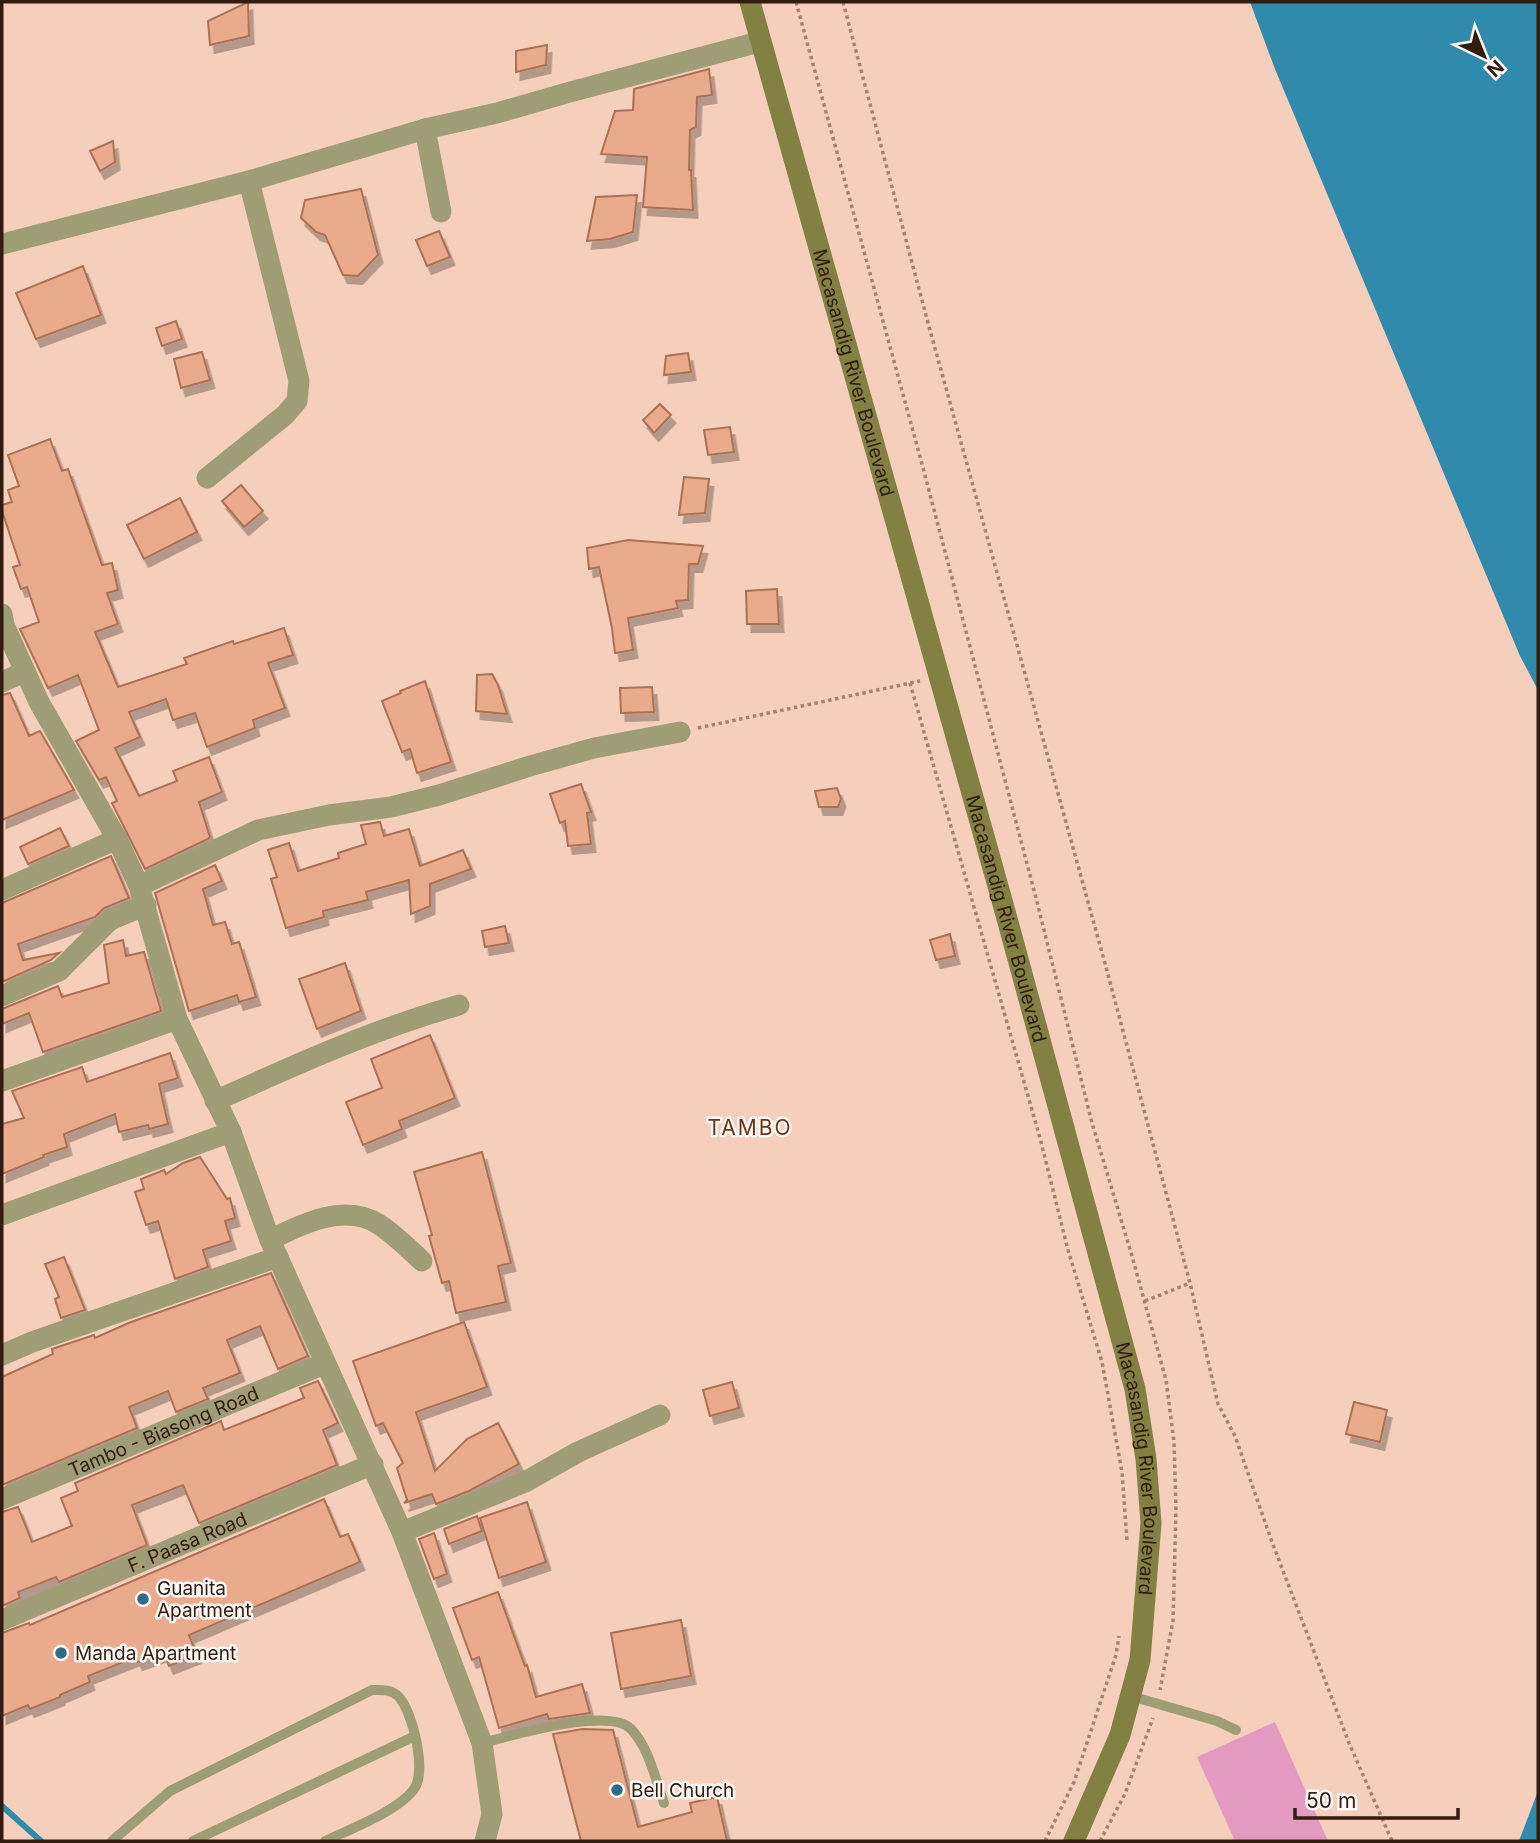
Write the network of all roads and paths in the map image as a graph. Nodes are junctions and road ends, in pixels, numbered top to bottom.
1 (750, 2) edge
2 (843, 2) edge
3 (759, 42) junction
4 (425, 129) junction
5 (249, 181) junction
6 (441, 212) dead end
7 (2, 244) edge
8 (207, 478) dead end
9 (3, 622) edge
10 (24, 672) junction
11 (939, 677) junction
12 (2, 682) edge
13 (910, 683) junction
14 (680, 732) joint
15 (117, 839) junction
16 (2, 890) edge
17 (142, 895) junction
18 (2, 996) edge
19 (459, 1005) dead end
20 (177, 1019) junction
21 (2, 1080) edge
22 (215, 1101) junction
23 (230, 1132) junction
24 (2, 1215) edge
25 (274, 1248) junction
26 (422, 1261) dead end
27 (1190, 1283) junction
28 (1144, 1301) dead end
29 (2, 1355) edge
30 (324, 1364) junction
31 (660, 1415) dead end
32 (373, 1464) junction
33 (2, 1499) edge
34 (402, 1532) junction
35 (1127, 1550) dead end
36 (2, 1620) edge
37 (1119, 1629) dead end
38 (1131, 1696) junction
39 (1236, 1730) dead end
40 (415, 1736) junction
41 (482, 1743) junction
42 (664, 1803) dead end
43 (118, 1839) edge
44 (193, 1841) edge
45 (325, 1841) edge
46 (485, 1841) edge
47 (1045, 1841) edge
48 (1074, 1841) edge
49 (1392, 1841) edge

1 - 3 street, Macasandig River Boulevard
2 - 27 path
3 - 4 street
3 - 11 street, Macasandig River Boulevard
4 - 5 street
4 - 6 street
5 - 7 street
5 - 8 street
9 - 10 street
10 - 12 street
10 - 15 street
11 - 13 path
11 - 38 street, Macasandig River Boulevard
13 - 14 path
13 - 35 path
14 - 17 street
15 - 16 street
15 - 17 street
17 - 18 street
17 - 20 street
19 - 22 street
20 - 21 street
20 - 22 street
22 - 23 street
23 - 24 street
23 - 25 street
25 - 26 street
25 - 29 street
25 - 30 street
27 - 28 path
27 - 49 path
30 - 32 street
30 - 33 street, Tambo - Biasong Road
31 - 34 street
32 - 34 street
32 - 36 street, F. Paasa Road
34 - 41 street
37 - 47 path
38 - 39 lane
38 - 48 street, Macasandig River Boulevard
40 - 43 lane
40 - 44 lane
40 - 45 lane
41 - 42 lane
41 - 46 street

